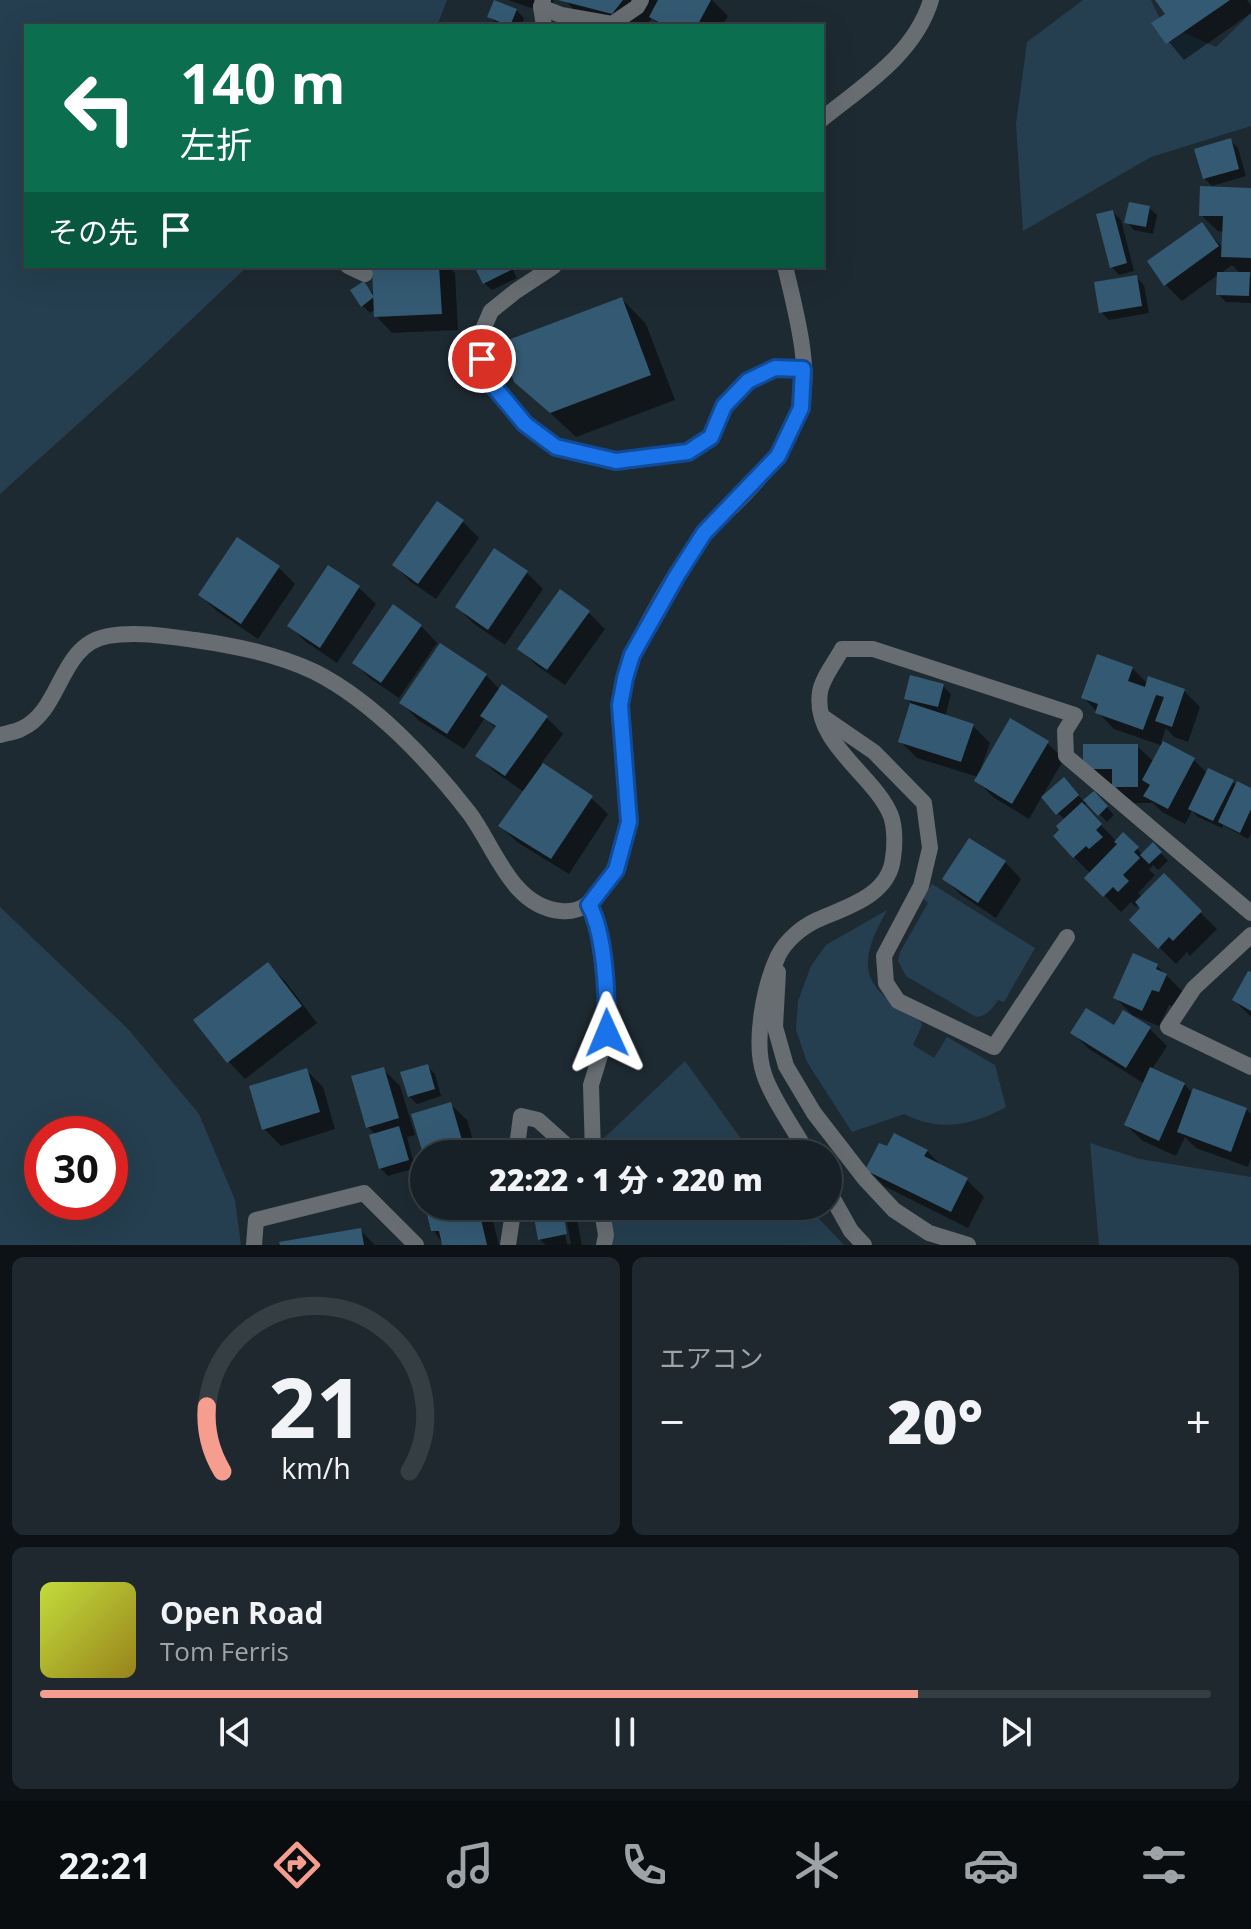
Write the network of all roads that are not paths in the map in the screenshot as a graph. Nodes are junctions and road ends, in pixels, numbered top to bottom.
1 (641, 0) edge
2 (931, 0) edge
3 (542, 4) edge
4 (544, 24) edge
5 (824, 117) edge
6 (352, 268) edge
7 (551, 268) edge
8 (786, 268) edge
9 (365, 274) dead end
10 (803, 369) junction
11 (823, 717) junction
12 (0, 735) edge
13 (589, 905) junction
14 (1251, 913) edge
15 (1251, 935) edge
16 (1067, 937) dead end
17 (779, 955) junction
18 (1251, 1067) edge
19 (518, 1140) edge
20 (560, 1140) edge
21 (593, 1140) edge
22 (800, 1140) edge
23 (842, 1215) edge
24 (512, 1220) edge
25 (603, 1220) edge
26 (254, 1245) edge
27 (416, 1245) edge
28 (508, 1245) edge
29 (604, 1245) edge
30 (864, 1245) edge
31 (968, 1245) edge

1 - 3 street
2 - 5 street
3 - 4 street
6 - 9 street
7 - 10 street
8 - 10 street
10 - 13 street
11 - 14 street
11 - 16 street
11 - 17 street
12 - 13 street
13 - 21 street
15 - 18 street
17 - 22 street
17 - 31 street
19 - 20 street
23 - 30 street
24 - 28 street
25 - 29 street
26 - 27 street

